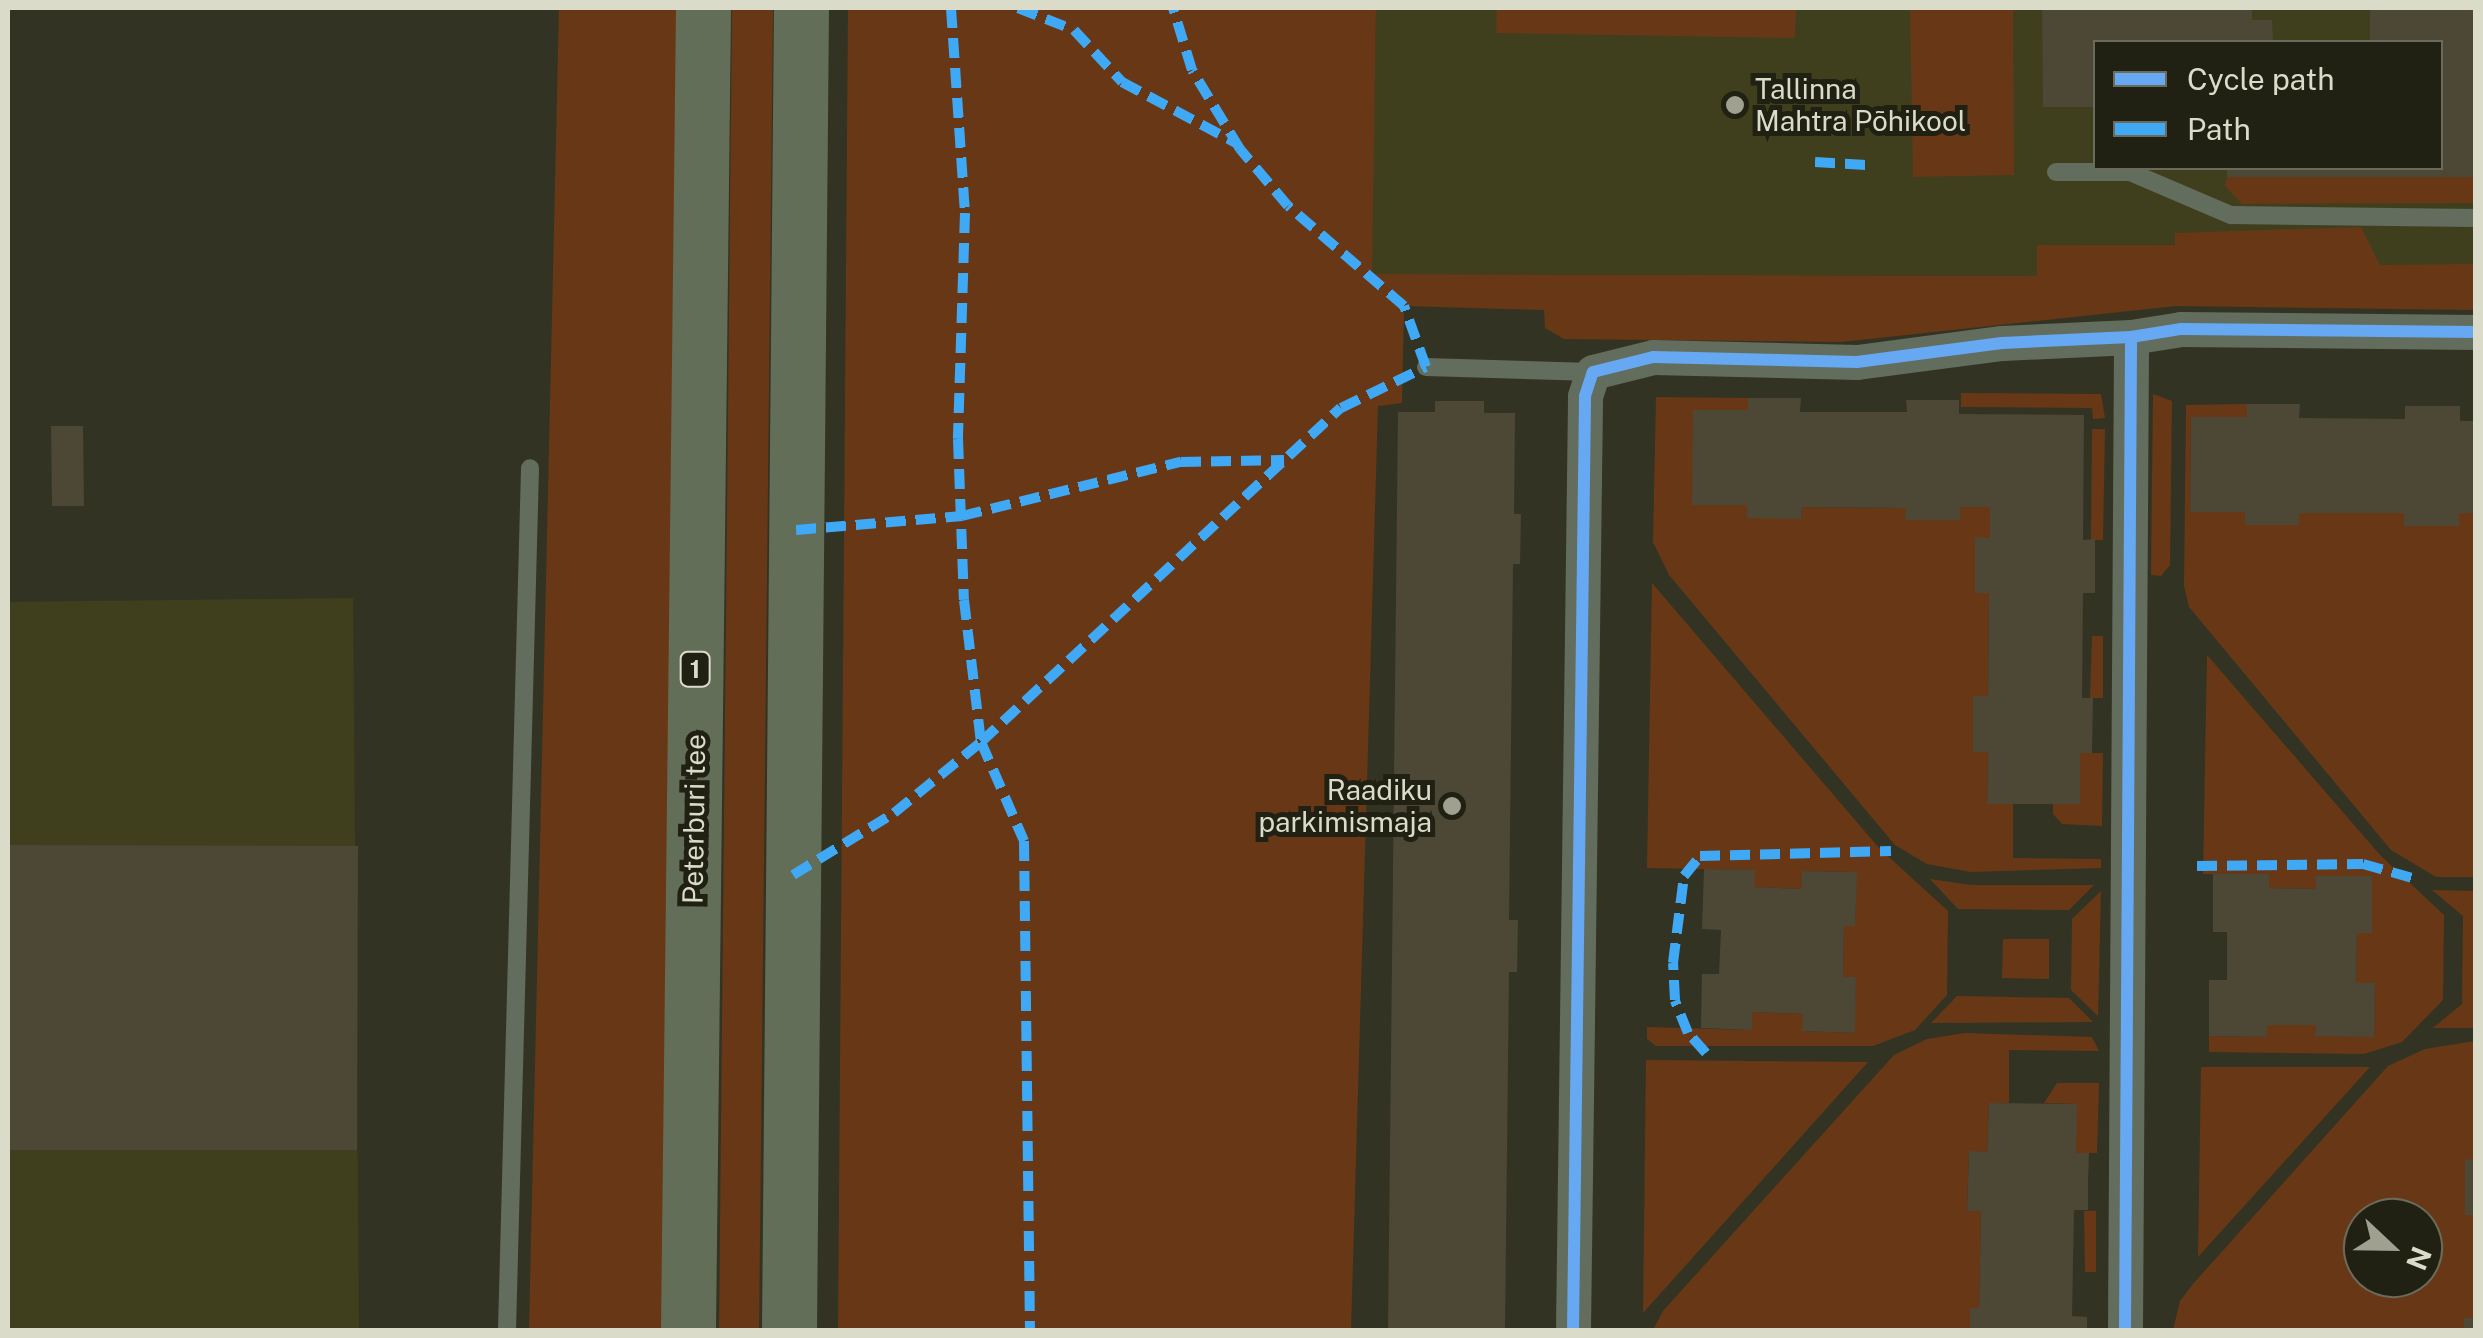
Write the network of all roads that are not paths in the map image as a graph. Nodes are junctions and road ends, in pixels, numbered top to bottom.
1 (702, 8) edge
2 (801, 8) edge
3 (2056, 172) dead end
4 (2476, 218) edge
5 (2476, 332) edge
6 (2131, 337) junction
7 (1426, 367) dead end
8 (1593, 372) junction
9 (530, 468) dead end
10 (507, 1330) edge
11 (688, 1330) edge
12 (790, 1330) edge
13 (1572, 1330) edge
14 (2125, 1330) edge

1 - 11 highway, Peterburi tee / 1
2 - 12 highway
3 - 4 lane
5 - 6 street
6 - 8 street
6 - 14 street
7 - 8 lane
8 - 13 street
9 - 10 lane

